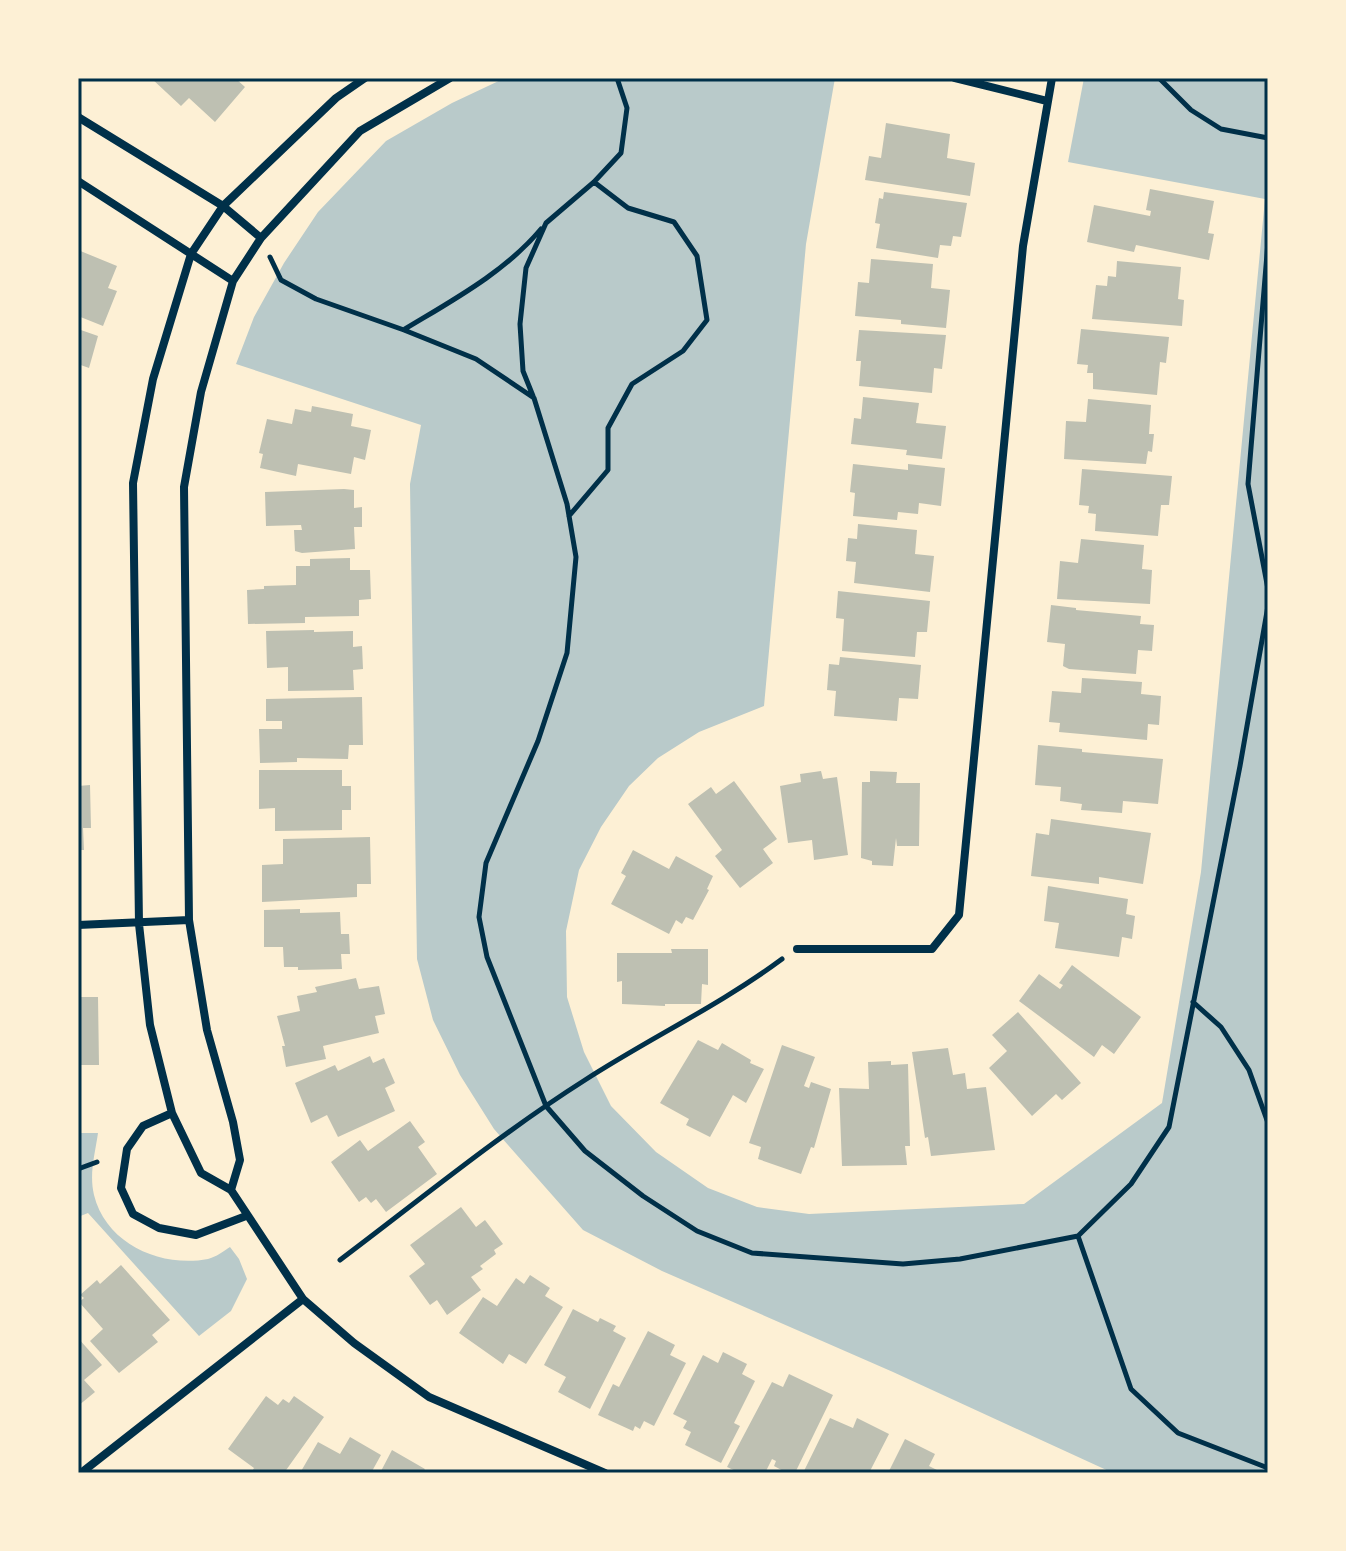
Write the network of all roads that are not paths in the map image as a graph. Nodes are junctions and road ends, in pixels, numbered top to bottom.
1 (365, 78) edge
2 (450, 78) edge
3 (955, 78) edge
4 (1052, 78) edge
5 (1047, 101) junction
6 (78, 117) edge
7 (78, 181) edge
8 (223, 206) junction
9 (261, 238) junction
10 (191, 254) junction
11 (233, 281) junction
12 (189, 920) junction
13 (139, 924) junction
14 (78, 925) edge
15 (797, 949) road end
16 (172, 1113) junction
17 (231, 1190) junction
18 (246, 1216) junction
19 (303, 1299) junction
20 (81, 1473) edge
21 (605, 1473) edge

1 - 8 street
2 - 9 street
3 - 5 street
4 - 5 street
5 - 15 street
6 - 8 street
7 - 10 street
8 - 9 street
8 - 10 street
9 - 11 street
10 - 11 street
10 - 13 street
11 - 12 street
12 - 13 street
12 - 17 street
13 - 14 street
13 - 16 street
16 - 17 street
16 - 18 street
17 - 18 street
18 - 19 street
19 - 20 street
19 - 21 street

